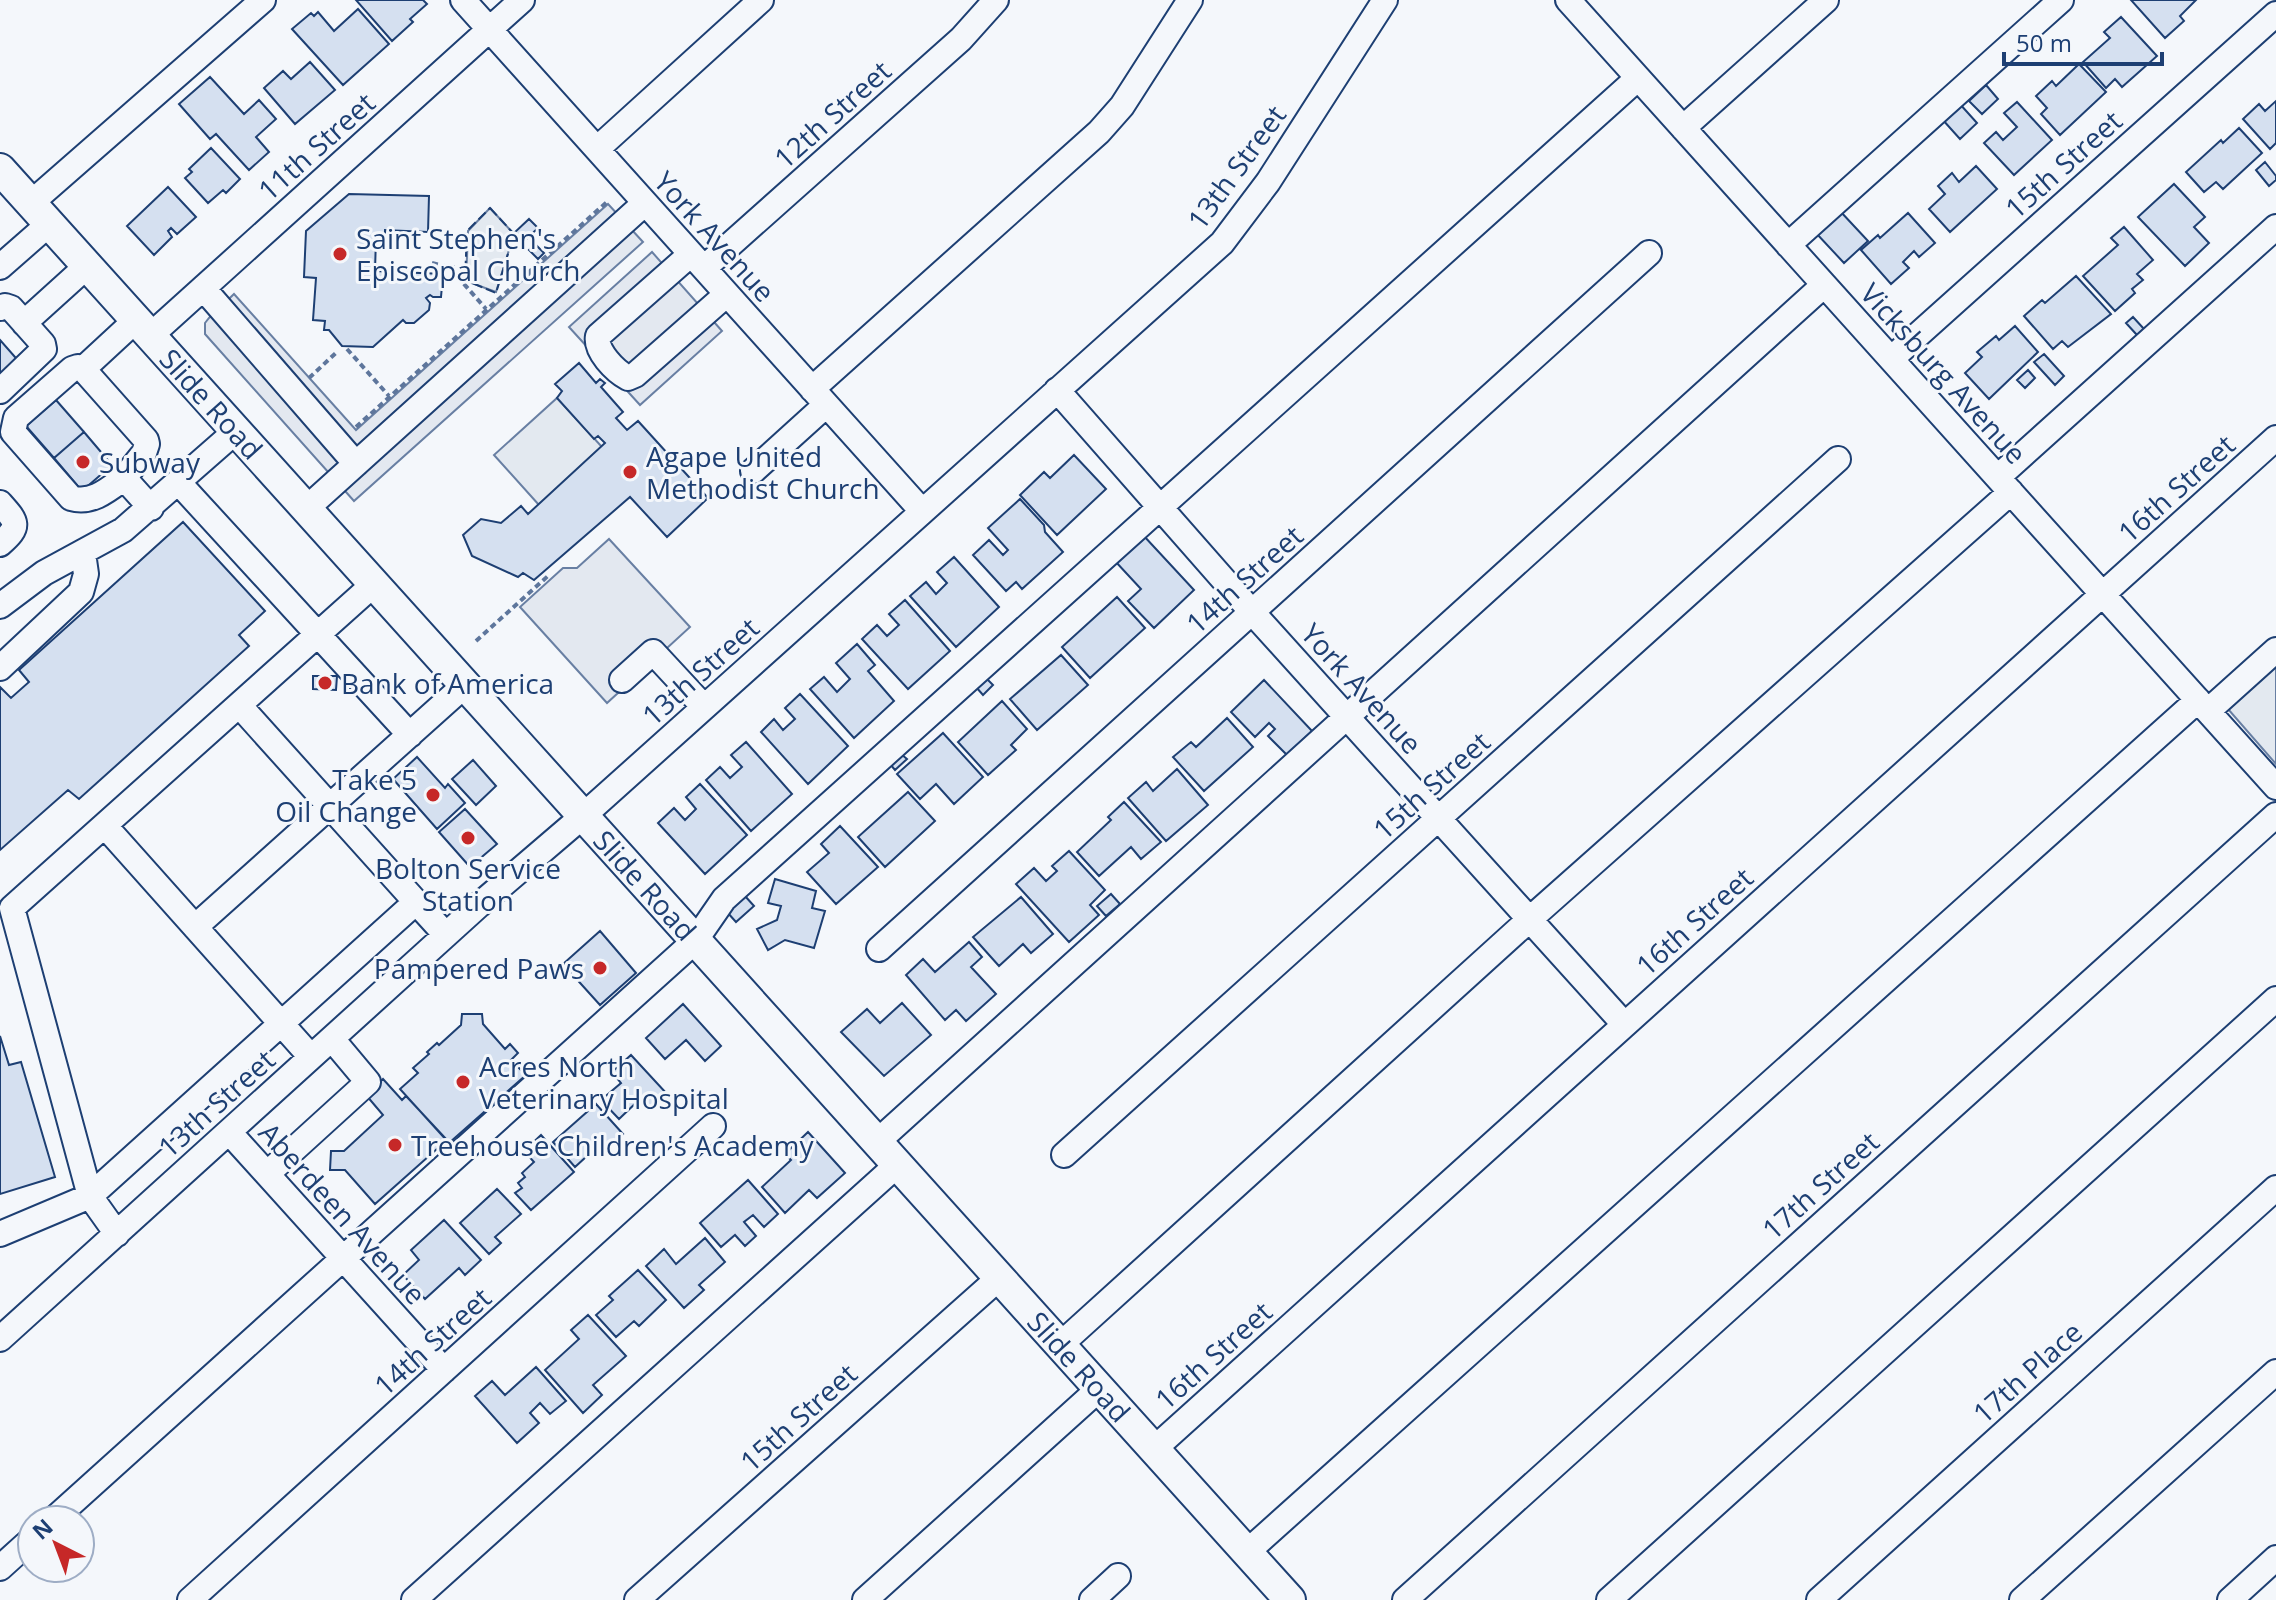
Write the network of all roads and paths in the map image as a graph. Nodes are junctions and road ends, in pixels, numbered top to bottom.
1 (263, 0) edge
2 (463, 0) edge
3 (522, 0) edge
4 (761, 0) edge
5 (996, 0) edge
6 (1190, 0) edge
7 (1385, 0) edge
8 (1826, 0) edge
9 (2061, 0) edge
10 (1578, 4) edge
11 (2276, 14) edge
12 (490, 30) junction
13 (1638, 78) junction
14 (1683, 128) junction
15 (597, 149) junction
16 (0, 169) edge
17 (608, 201) dead end
18 (645, 203) junction
19 (40, 214) junction
20 (2276, 227) edge
21 (1788, 245) junction
22 (1649, 253) dead end
23 (697, 261) junction
24 (432, 263) dead end
25 (87, 266) junction
26 (0, 267) edge
27 (449, 267) junction
28 (465, 267) dead end
29 (1824, 285) junction
30 (203, 288) junction
31 (727, 294) junction
32 (0, 308) edge
33 (486, 309) junction
34 (24, 323) junction
35 (143, 328) junction
36 (347, 349) dead end
37 (338, 351) dead end
38 (1891, 359) junction
39 (83, 369) junction
40 (1057, 390) junction
41 (0, 391) edge
42 (295, 396) junction
43 (389, 396) junction
44 (819, 397) junction
45 (356, 427) dead end
46 (236, 431) junction
47 (2276, 438) edge
48 (1838, 459) dead end
49 (356, 464) junction
50 (753, 471) dead end
51 (124, 478) junction
52 (179, 483) junction
53 (2004, 485) junction
54 (0, 503) edge
55 (1160, 506) junction
56 (151, 508) junction
57 (306, 509) junction
58 (922, 511) junction
59 (0, 544) edge
60 (83, 553) junction
61 (549, 575) dead end
62 (374, 584) junction
63 (2103, 594) junction
64 (4, 595) edge
65 (1252, 612) junction
66 (319, 633) junction
67 (476, 641) dead end
68 (2276, 650) edge
69 (0, 668) edge
70 (622, 680) dead end
71 (465, 685) junction
72 (239, 705) junction
73 (2203, 706) junction
74 (704, 707) junction
75 (1348, 718) junction
76 (410, 735) junction
77 (2276, 787) edge
78 (330, 806) junction
79 (2276, 815) edge
80 (583, 816) junction
81 (1439, 819) junction
82 (105, 826) junction
83 (416, 902) junction
84 (1530, 919) junction
85 (195, 927) junction
86 (446, 935) junction
87 (695, 941) junction
88 (879, 949) dead end
89 (2276, 999) edge
90 (281, 1023) junction
91 (1624, 1024) junction
92 (332, 1039) junction
93 (311, 1057) junction
94 (713, 1126) dead end
95 (229, 1132) junction
96 (877, 1142) junction
97 (1064, 1155) dead end
98 (897, 1165) junction
99 (268, 1173) junction
100 (2276, 1188) edge
101 (90, 1196) junction
102 (0, 1234) edge
103 (117, 1234) junction
104 (343, 1257) junction
105 (999, 1278) junction
106 (1, 1337) edge
107 (1060, 1345) junction
108 (444, 1370) junction
109 (2276, 1372) edge
110 (1099, 1389) junction
111 (1154, 1449) junction
112 (71, 1504) edge
113 (1247, 1552) junction
114 (16, 1554) edge
115 (2276, 1558) edge
116 (0, 1568) edge
117 (1118, 1576) dead end
118 (640, 1599) edge
119 (190, 1600) edge
120 (414, 1600) edge
121 (865, 1600) edge
122 (1092, 1600) edge
123 (1290, 1600) edge
124 (1405, 1600) edge
125 (1609, 1600) edge
126 (1819, 1600) edge
127 (2022, 1600) edge
128 (2230, 1600) edge

1 - 19 street
2 - 12 street, York Avenue
3 - 12 street, 11th Street
4 - 15 street
5 - 23 street, 12th Street
6 - 44 street
7 - 40 street, 13th Street
8 - 14 street
9 - 21 street
10 - 13 street, Vicksburg Avenue
11 - 38 street, 15th Street
12 - 15 street, York Avenue
12 - 30 street, 11th Street
13 - 14 street, Vicksburg Avenue
13 - 55 street
14 - 21 street, Vicksburg Avenue
15 - 18 street, York Avenue
16 - 19 main road, Slide Road
17 - 33 path
18 - 23 street, York Avenue
18 - 49 street
19 - 25 main road, Slide Road
19 - 26 street
20 - 53 street
21 - 29 street, Vicksburg Avenue
22 - 65 street, 14th Street
23 - 31 street, York Avenue
23 - 31 street, 12th Street
24 - 27 path
25 - 34 street
25 - 35 main road, Slide Road
27 - 28 path
27 - 33 path
29 - 38 street, Vicksburg Avenue
29 - 75 street
30 - 35 street, 11th Street
30 - 42 street
31 - 44 street, York Avenue
32 - 34 street
33 - 43 path
34 - 41 street
35 - 39 street, 11th Street
35 - 46 main road, Slide Road
36 - 43 path
37 - 42 path
38 - 53 street, Vicksburg Avenue
39 - 51 street
39 - 51 street
40 - 55 street, York Avenue
40 - 58 street, 13th Street
42 - 49 street
43 - 45 path
44 - 50 street
44 - 58 street, York Avenue
46 - 52 street
46 - 57 main road, Slide Road
47 - 63 street, 16th Street
48 - 81 street, 15th Street
49 - 57 street
51 - 56 street
52 - 56 street
52 - 66 street
53 - 63 street, Vicksburg Avenue
53 - 84 street
54 - 59 street
55 - 65 street, York Avenue
55 - 87 street
56 - 60 street
57 - 62 main road, Slide Road
58 - 74 street, 13th Street
60 - 64 street
60 - 69 street
61 - 67 path
62 - 66 street
62 - 71 main road, Slide Road
63 - 73 street, Vicksburg Avenue
63 - 91 street, 16th Street
65 - 75 street, York Avenue
65 - 88 street, 14th Street
66 - 72 street
66 - 76 street
68 - 73 street
70 - 74 street
71 - 76 street
71 - 80 main road, Slide Road
72 - 78 street
72 - 82 street
73 - 77 street, Vicksburg Avenue
73 - 113 street
74 - 80 street, 13th Street
75 - 81 street, York Avenue
75 - 96 street
76 - 78 street
78 - 83 street
78 - 85 street
79 - 124 street, 17th Street
80 - 86 street, 13th Street
80 - 87 main road, Slide Road
81 - 84 street, York Avenue
81 - 97 street, 15th Street
82 - 85 street
82 - 101 street
83 - 86 street
83 - 90 street
84 - 91 street, York Avenue
84 - 107 street
85 - 90 street
86 - 92 street, 13th Street
87 - 96 main road, Slide Road
87 - 104 street
89 - 125 street
90 - 93 street
90 - 101 street
91 - 111 street, 16th Street
92 - 93 street, 13th Street
92 - 99 street
93 - 95 street, 13th Street
94 - 108 street, 14th Street
95 - 99 street, Aberdeen Avenue
95 - 103 street, 13th Street
96 - 98 main road, Slide Road
98 - 105 main road, Slide Road
98 - 120 street
99 - 104 street, Aberdeen Avenue
100 - 126 street, 17th Place
101 - 102 street
101 - 103 street
103 - 106 street, 13th Street
104 - 108 street, Aberdeen Avenue
104 - 112 street
105 - 107 main road, Slide Road
105 - 118 street, 15th Street
107 - 110 main road, Slide Road
108 - 119 street, 14th Street
109 - 127 street
110 - 111 main road, Slide Road
110 - 121 street
111 - 113 main road, Slide Road
113 - 123 main road, Slide Road
114 - 116 street
115 - 128 street
117 - 122 street

